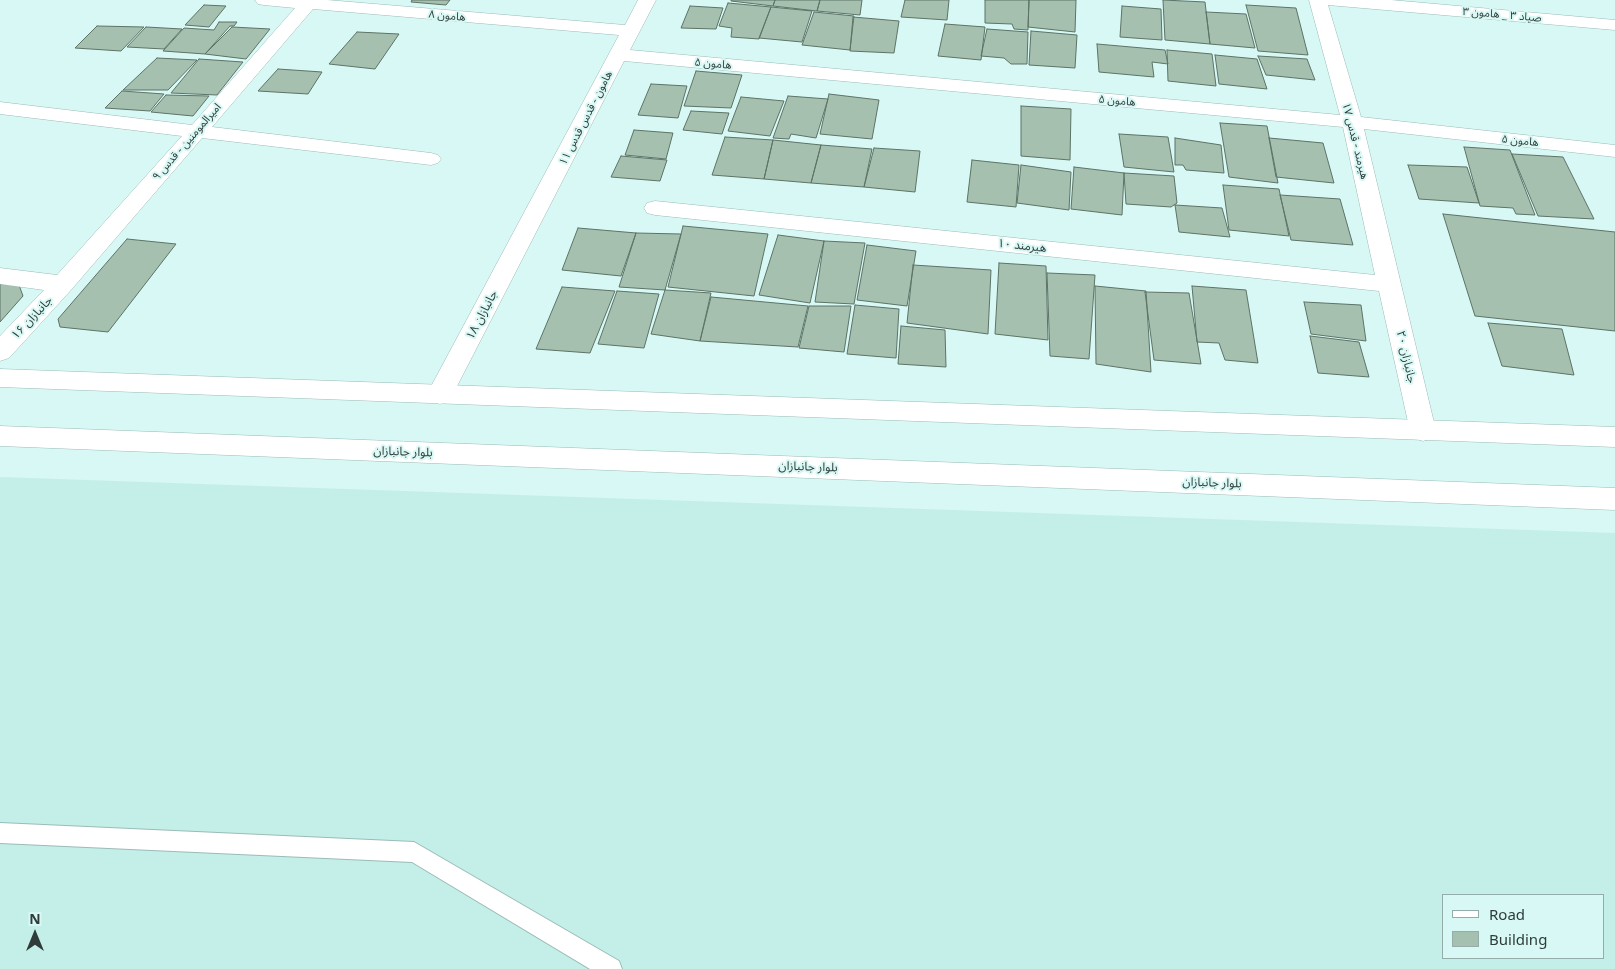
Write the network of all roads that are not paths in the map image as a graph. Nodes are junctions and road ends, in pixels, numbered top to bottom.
1 (264, 0) edge
2 (647, 0) edge
3 (1318, 0) edge
4 (1330, 0) edge
5 (310, 2) edge
6 (1615, 25) edge
7 (631, 31) junction
8 (618, 55) junction
9 (0, 108) edge
10 (1352, 122) junction
11 (198, 130) junction
12 (1615, 151) edge
13 (432, 159) dead end
14 (655, 208) dead end
15 (524, 237) joint
16 (0, 276) edge
17 (63, 284) junction
18 (1388, 284) junction
19 (0, 352) edge
20 (0, 378) edge
21 (440, 394) junction
22 (1423, 431) junction
23 (0, 436) edge
24 (1615, 437) edge
25 (1615, 499) edge
26 (0, 834) edge
27 (611, 969) edge

1 - 5 street, هامون ۸
2 - 7 street, هامون - قدس قدس ۱۱
3 - 10 street, هیرمند - قدس ۱۷
4 - 6 street, صیاد ۳ _ هامون ۳
5 - 7 street, هامون ۸
5 - 11 street, امیرالمومنین - قدس ۹
7 - 8 street, هامون - قدس قدس ۱۱
8 - 10 street, هامون ۵
8 - 15 street, هامون - قدس قدس ۱۱
9 - 11 street
10 - 12 street, هامون ۵
10 - 18 street, هیرمند - قدس ۱۷
11 - 13 street
11 - 17 street, امیرالمومنین - قدس ۹
14 - 18 street, هیرمند ۱۰
15 - 21 street, جانبازان ۱۸
16 - 17 street
17 - 19 street, جانبازان ۱۶
18 - 22 street, جانبازان ۲۰
20 - 21 street
21 - 22 street
22 - 24 street
23 - 25 street, بلوار جانبازان
26 - 27 lane

